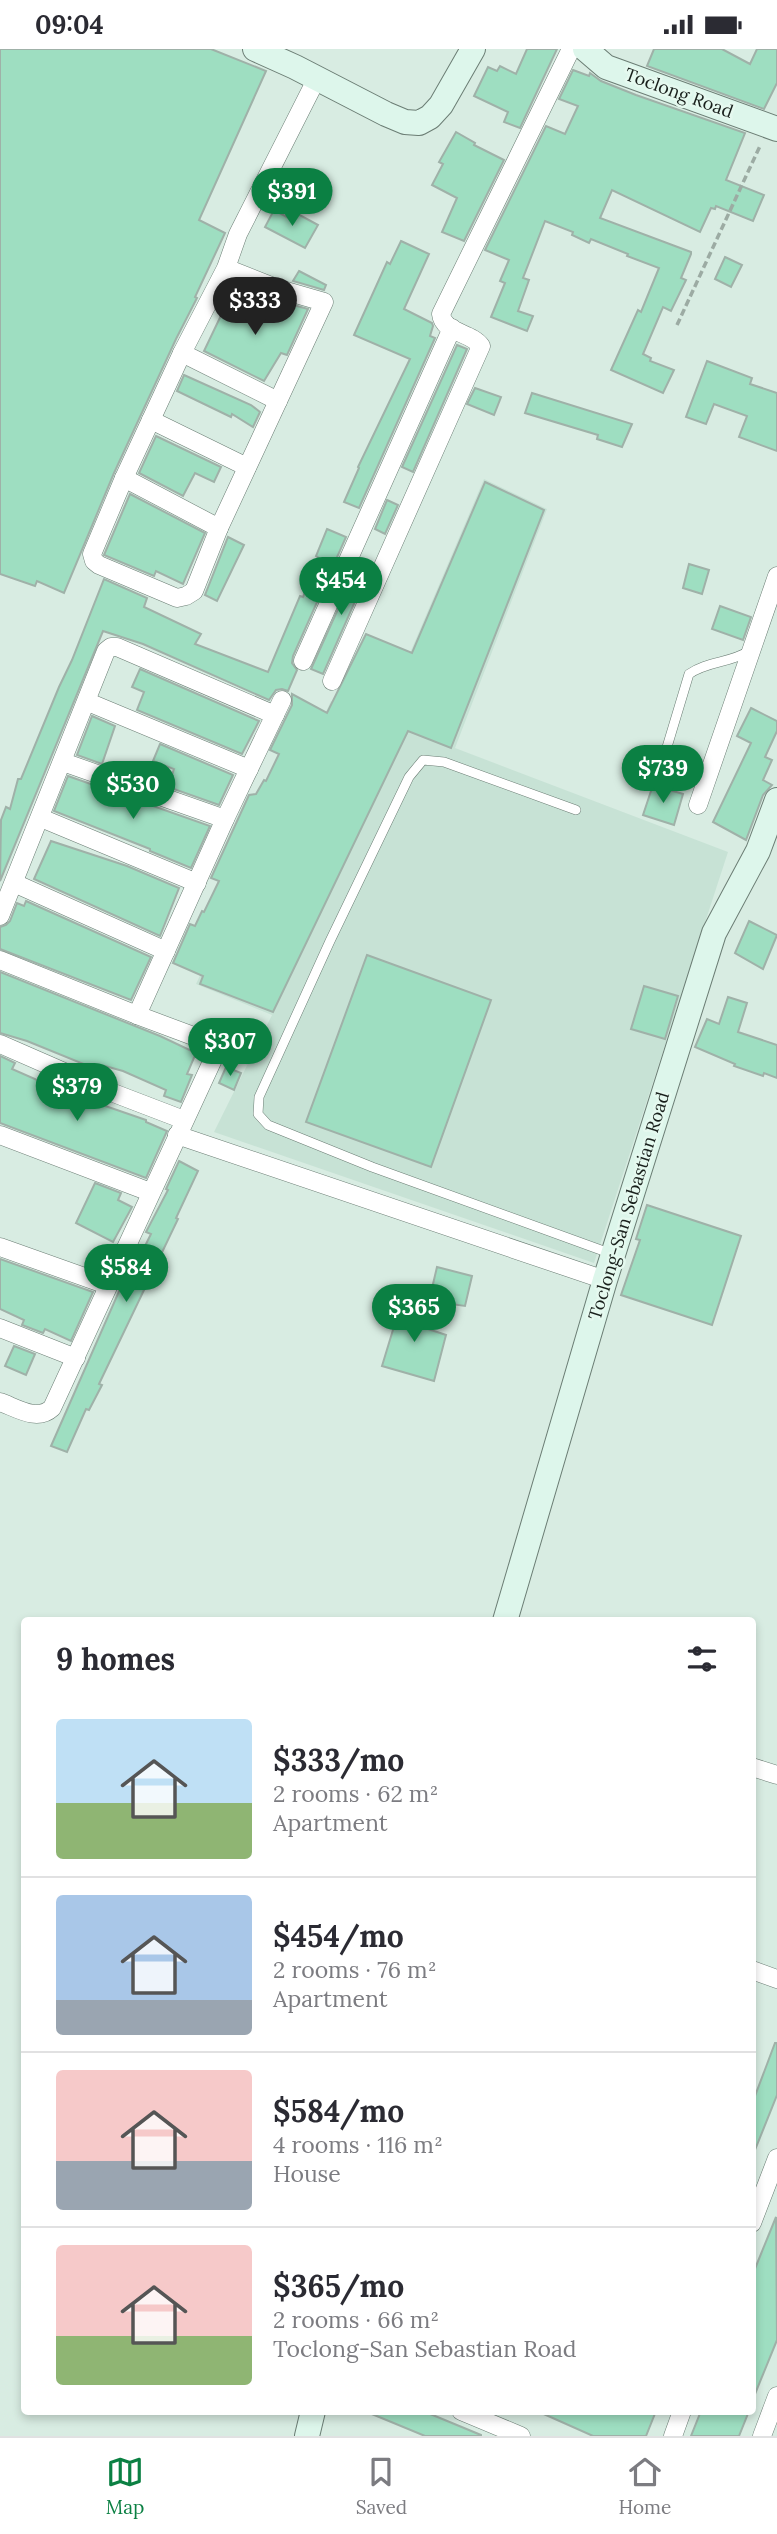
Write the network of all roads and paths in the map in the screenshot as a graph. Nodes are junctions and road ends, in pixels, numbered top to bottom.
1 (255, 49) edge
2 (473, 49) edge
3 (571, 49) edge
4 (585, 49) edge
5 (317, 78) junction
6 (773, 127) edge
7 (226, 268) junction
8 (677, 325) dead end
9 (452, 328) junction
10 (183, 353) junction
11 (278, 401) junction
12 (151, 420) junction
13 (247, 467) junction
14 (124, 478) junction
15 (219, 528) junction
16 (777, 576) edge
17 (751, 650) junction
18 (303, 661) dead end
19 (332, 681) dead end
20 (88, 702) junction
21 (667, 747) dead end
22 (63, 762) junction
23 (249, 769) junction
24 (777, 800) edge
25 (698, 805) dead end
26 (576, 810) dead end
27 (41, 818) junction
28 (225, 820) junction
29 (14, 883) junction
30 (197, 883) junction
31 (0, 916) edge
32 (166, 951) junction
33 (0, 960) edge
34 (137, 1015) junction
35 (0, 1044) edge
36 (181, 1127) junction
37 (0, 1135) edge
38 (150, 1192) junction
39 (0, 1247) edge
40 (613, 1255) junction
41 (605, 1280) junction
42 (107, 1285) junction
43 (0, 1328) edge
44 (76, 1358) junction
45 (0, 1402) edge
46 (506, 1617) edge
47 (756, 1768) edge
48 (777, 1775) edge
49 (756, 1971) edge
50 (777, 1979) edge
51 (777, 2158) edge
52 (756, 2213) edge
53 (777, 2396) edge
54 (312, 2415) edge
55 (470, 2415) edge
56 (681, 2415) edge
57 (307, 2436) edge
58 (519, 2436) edge
59 (673, 2436) edge
60 (762, 2436) edge

1 - 5 street
2 - 5 street
3 - 9 street
4 - 6 street, Toclong Road
5 - 7 street
6 - 8 path
7 - 10 street
7 - 11 street
9 - 18 street
9 - 19 street
10 - 11 street
10 - 12 street
11 - 13 street
12 - 13 street
12 - 14 street
13 - 15 street
14 - 15 street
14 - 15 street
16 - 17 street
17 - 21 lane
17 - 25 street
20 - 22 street
20 - 23 street
20 - 23 street
22 - 27 street
22 - 28 street
23 - 28 street
24 - 40 street, Toclong-San Sebastian Road
26 - 40 lane
27 - 29 street
27 - 30 street
28 - 30 street
29 - 31 street
29 - 32 street
30 - 32 street
32 - 34 street
33 - 34 street
34 - 36 street
35 - 36 street
36 - 38 street
36 - 41 street
37 - 38 street
38 - 42 street
39 - 42 street
40 - 41 street, Toclong-San Sebastian Road
41 - 46 street, Toclong-San Sebastian Road
42 - 44 street
43 - 44 street
44 - 45 street
47 - 48 street
49 - 50 street
51 - 52 street
53 - 60 street
54 - 57 street
55 - 58 street
56 - 59 street

